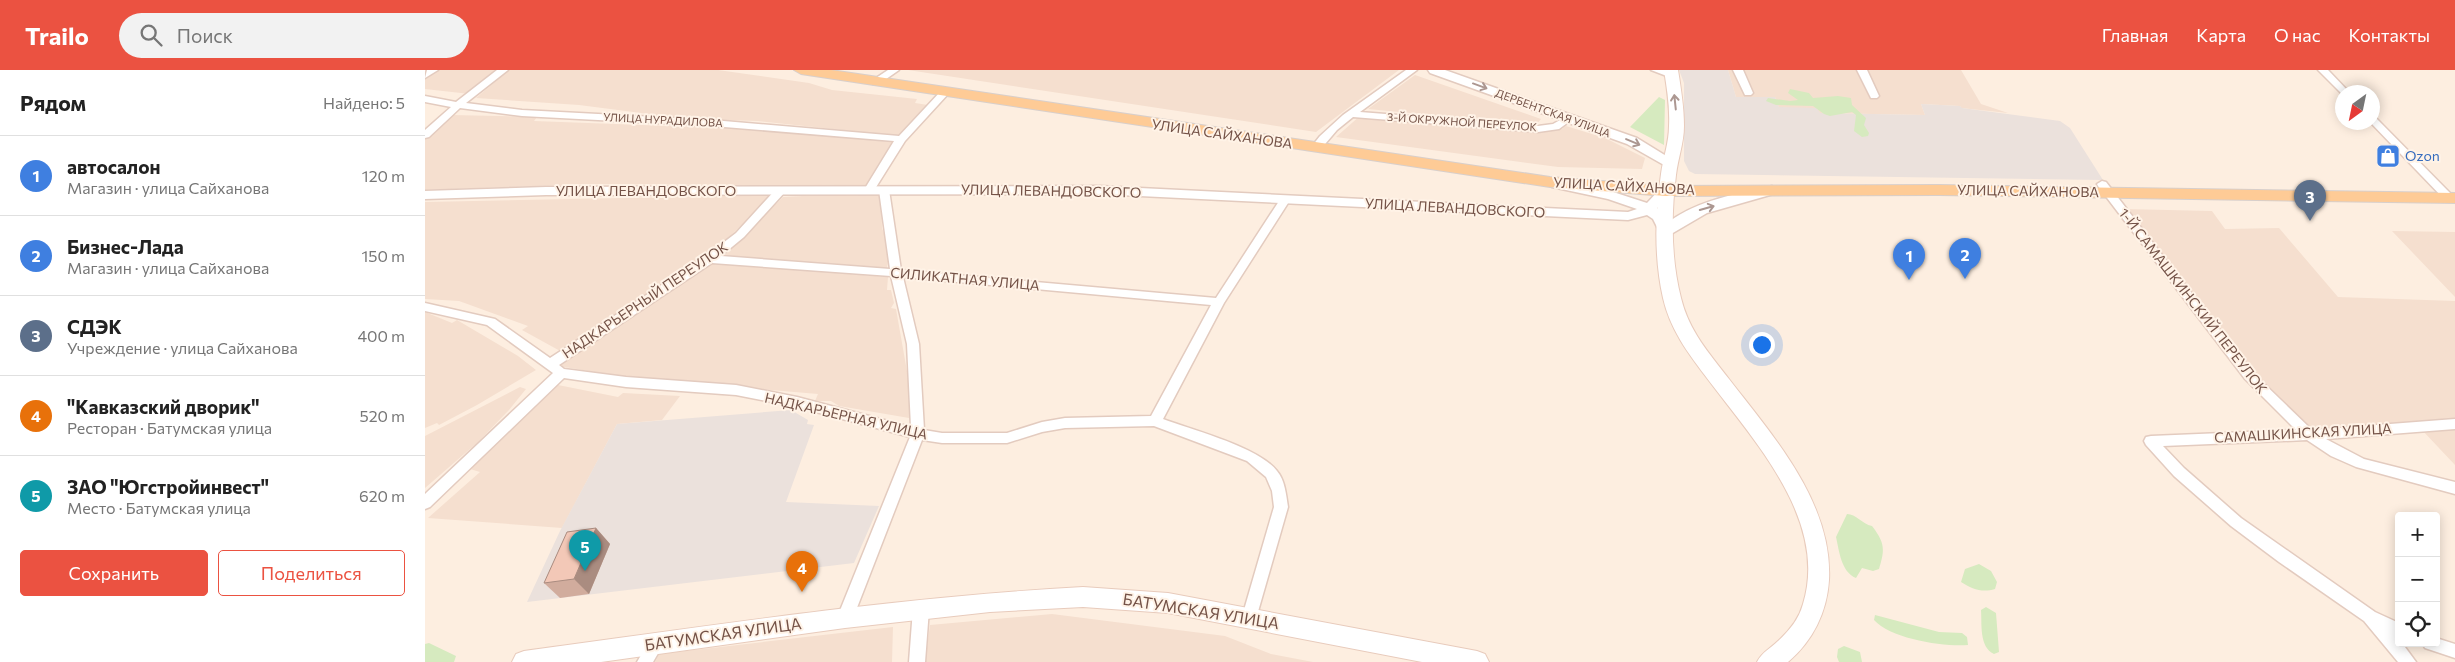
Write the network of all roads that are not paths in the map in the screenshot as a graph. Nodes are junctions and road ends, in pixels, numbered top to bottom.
1 (433, 70) edge
2 (503, 70) edge
3 (801, 70) edge
4 (848, 70) edge
5 (1412, 70) edge
6 (1434, 70) edge
7 (1656, 70) edge
8 (1738, 70) edge
9 (1862, 70) edge
10 (2323, 70) edge
11 (1671, 73) edge
12 (425, 75) edge
13 (885, 76) edge
14 (2338, 85) edge
15 (944, 93) junction
16 (1748, 93) dead end
17 (1873, 96) dead end
18 (425, 100) edge
19 (457, 106) junction
20 (1352, 114) junction
21 (1569, 118) junction
22 (2380, 127) edge
23 (425, 135) edge
24 (901, 139) junction
25 (1318, 144) junction
26 (1668, 177) junction
27 (1550, 182) junction
28 (2105, 188) junction
29 (781, 190) junction
30 (869, 190) junction
31 (884, 190) junction
32 (1772, 190) junction
33 (2450, 193) edge
34 (425, 195) edge
35 (1285, 200) junction
36 (1650, 209) junction
37 (1666, 232) junction
38 (710, 259) junction
39 (896, 273) junction
40 (1219, 302) junction
41 (425, 308) edge
42 (549, 365) junction
43 (561, 374) junction
44 (1155, 422) junction
45 (2455, 424) edge
46 (918, 434) junction
47 (2309, 435) junction
48 (2455, 488) edge
49 (425, 503) edge
50 (921, 609) junction
51 (2369, 616) junction
52 (1250, 617) junction
53 (845, 618) junction
54 (2395, 628) edge
55 (2440, 646) edge
56 (2455, 651) edge
57 (651, 653) edge
58 (524, 662) edge
59 (917, 662) edge
60 (1477, 662) edge
61 (1769, 662) edge
62 (2408, 662) edge

1 - 12 street
2 - 19 street
3 - 13 main road, УЛИЦА САЙХАНОВА
4 - 13 main road, УЛИЦА САЙХАНОВА
5 - 20 street
6 -> 21 street, ДЕРБЕНТСКАЯ УЛИЦА
7 - 11 street
8 - 16 street
9 - 17 street
10 - 14 street
26 -> 11 main road
13 - 15 main road, УЛИЦА САЙХАНОВА
13 - 25 main road, УЛИЦА САЙХАНОВА
15 - 24 street
15 - 25 main road, УЛИЦА САЙХАНОВА
18 - 19 street, УЛИЦА НУРАДИЛОВА
19 - 23 street
19 - 24 street, УЛИЦА НУРАДИЛОВА
20 - 21 street, 3-Й ОКРУЖНОЙ ПЕРЕУЛОК
20 - 25 street
21 -> 26 street, ДЕРБЕНТСКАЯ УЛИЦА
22 - 33 street
24 - 30 street
25 - 26 main road, УЛИЦА САЙХАНОВА
25 - 27 main road, УЛИЦА САЙХАНОВА
26 - 27 main road, УЛИЦА САЙХАНОВА
26 - 28 main road
26 - 32 main road, УЛИЦА САЙХАНОВА
26 - 36 street
26 - 37 main road
27 - 36 street
28 - 32 main road, УЛИЦА САЙХАНОВА
28 - 33 main road, УЛИЦА САЙХАНОВА
28 - 47 street, 1-Й САМАШКИНСКИЙ ПЕРЕУЛОК
29 - 30 street, УЛИЦА ЛЕВАНДОВСКОГО
29 - 34 street, УЛИЦА ЛЕВАНДОВСКОГО
29 - 38 street, НАДКАРЬЕРНЫЙ ПЕРЕУЛОК
30 - 31 street, УЛИЦА ЛЕВАНДОВСКОГО
31 - 35 street, УЛИЦА ЛЕВАНДОВСКОГО
31 - 39 street
37 -> 32 street
35 - 36 street, УЛИЦА ЛЕВАНДОВСКОГО
35 - 40 street
36 - 37 street
37 - 61 main road
38 - 39 street, СИЛИКАТНАЯ УЛИЦА
38 - 42 street, НАДКАРЬЕРНЫЙ ПЕРЕУЛОК
39 - 40 street, СИЛИКАТНАЯ УЛИЦА
39 - 46 street
40 - 44 street
41 - 42 street, НАДКАРЬЕРНАЯ УЛИЦА
42 - 43 street, НАДКАРЬЕРНАЯ УЛИЦА
43 - 46 street, НАДКАРЬЕРНАЯ УЛИЦА
43 - 49 street
44 - 46 street, НАДКАРЬЕРНАЯ УЛИЦА
44 - 52 street, НАДКАРЬЕРНАЯ УЛИЦА
45 - 47 street, САМАШКИНСКАЯ УЛИЦА
46 - 53 street
47 - 48 street, 1-Й САМАШКИНСКИЙ ПЕРЕУЛОК
47 - 51 street, САМАШКИНСКАЯ УЛИЦА
50 - 52 main road, БАТУМСКАЯ УЛИЦА
50 - 53 main road, БАТУМСКАЯ УЛИЦА
50 - 59 street
51 - 54 street
51 - 62 street
52 - 60 main road, БАТУМСКАЯ УЛИЦА
53 - 57 main road, БАТУМСКАЯ УЛИЦА
55 - 56 street
57 - 58 main road, БАТУМСКАЯ УЛИЦА

